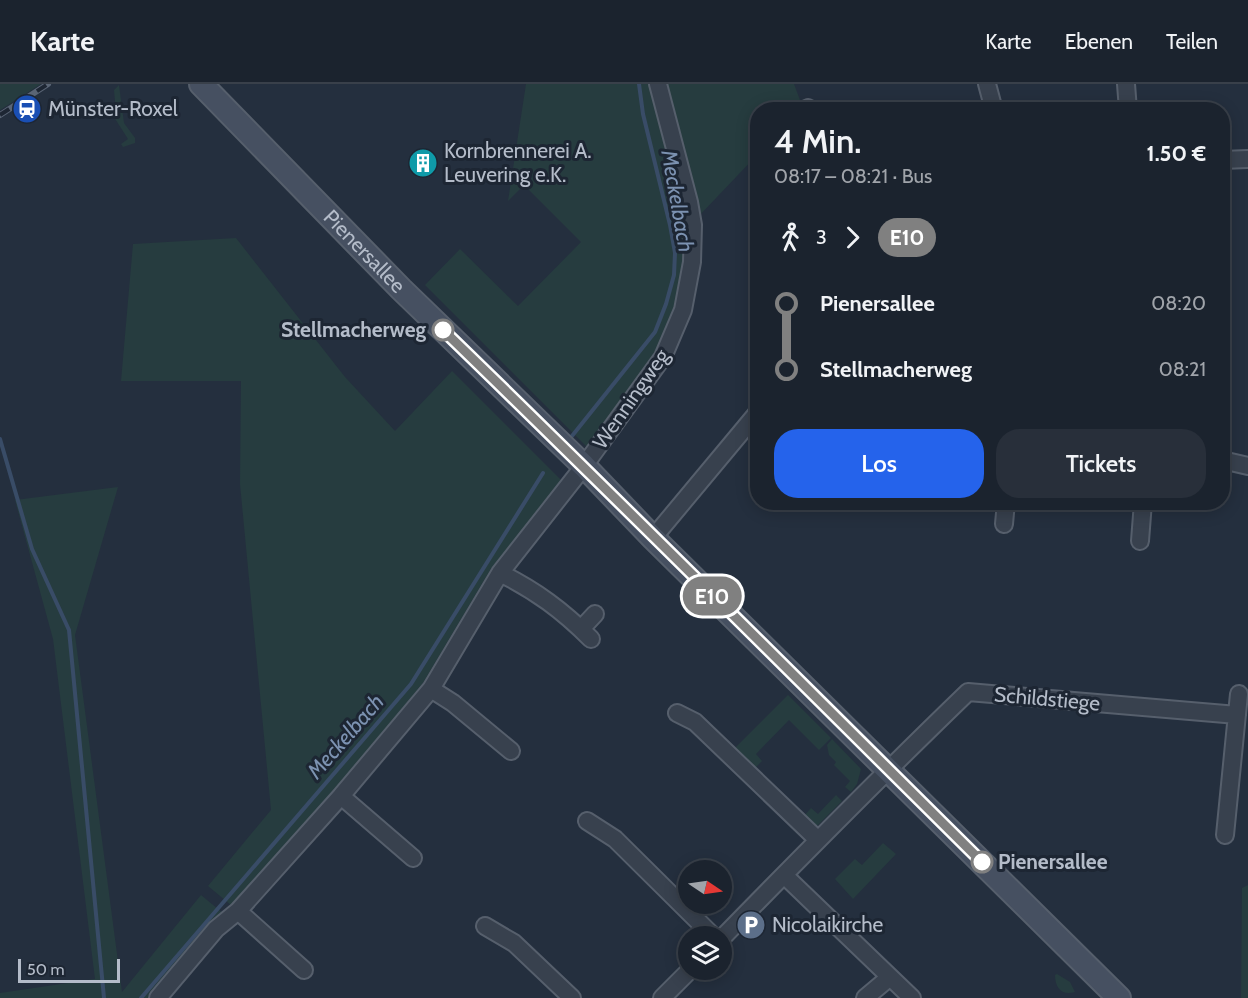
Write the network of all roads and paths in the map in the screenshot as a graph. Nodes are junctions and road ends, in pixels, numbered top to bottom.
1 (201, 84) edge
2 (658, 84) edge
3 (987, 84) edge
4 (1126, 84) edge
5 (991, 102) edge
6 (1127, 102) edge
7 (1248, 159) edge
8 (1230, 160) edge
9 (750, 422) edge
10 (1230, 462) edge
11 (584, 466) junction
12 (1248, 466) edge
13 (1005, 510) edge
14 (1142, 510) edge
15 (1004, 524) dead end
16 (653, 538) junction
17 (1140, 541) dead end
18 (500, 573) junction
19 (595, 614) dead end
20 (431, 689) junction
21 (1239, 694) dead end
22 (677, 713) dead end
23 (1237, 716) junction
24 (510, 751) dead end
25 (888, 769) junction
26 (340, 796) junction
27 (587, 821) dead end
28 (1225, 836) dead end
29 (818, 840) junction
30 (413, 858) dead end
31 (785, 876) junction
32 (238, 911) junction
33 (485, 926) dead end
34 (703, 926) edge
35 (732, 928) edge
36 (304, 970) dead end
37 (890, 977) junction
38 (679, 980) edge
39 (158, 998) edge
40 (572, 998) edge
41 (662, 998) edge
42 (865, 998) edge
43 (912, 998) edge
44 (1119, 998) edge

1 - 11 main road, Pienersallee
2 - 11 street, Wenningweg
3 - 5 street
4 - 6 street
7 - 8 street
9 - 16 street
10 - 12 street
11 - 16 main road, Pienersallee
11 - 18 street, Wenningweg
13 - 15 street
14 - 17 street
16 - 25 main road, Pienersallee
18 - 19 street
18 - 20 street, Wenningweg
20 - 24 street
20 - 26 street, Wenningweg
21 - 23 street
22 - 29 street
23 - 25 street, Schildstiege
23 - 28 street
25 - 29 street, Schildstiege
25 - 44 main road, Pienersallee
26 - 30 street
26 - 32 street, Wenningweg
27 - 34 street
29 - 31 street, Schildstiege
31 - 35 street, Schildstiege
31 - 37 street
32 - 36 street
32 - 39 street, Wenningweg
33 - 40 street
37 - 42 street
37 - 43 street
38 - 41 street

